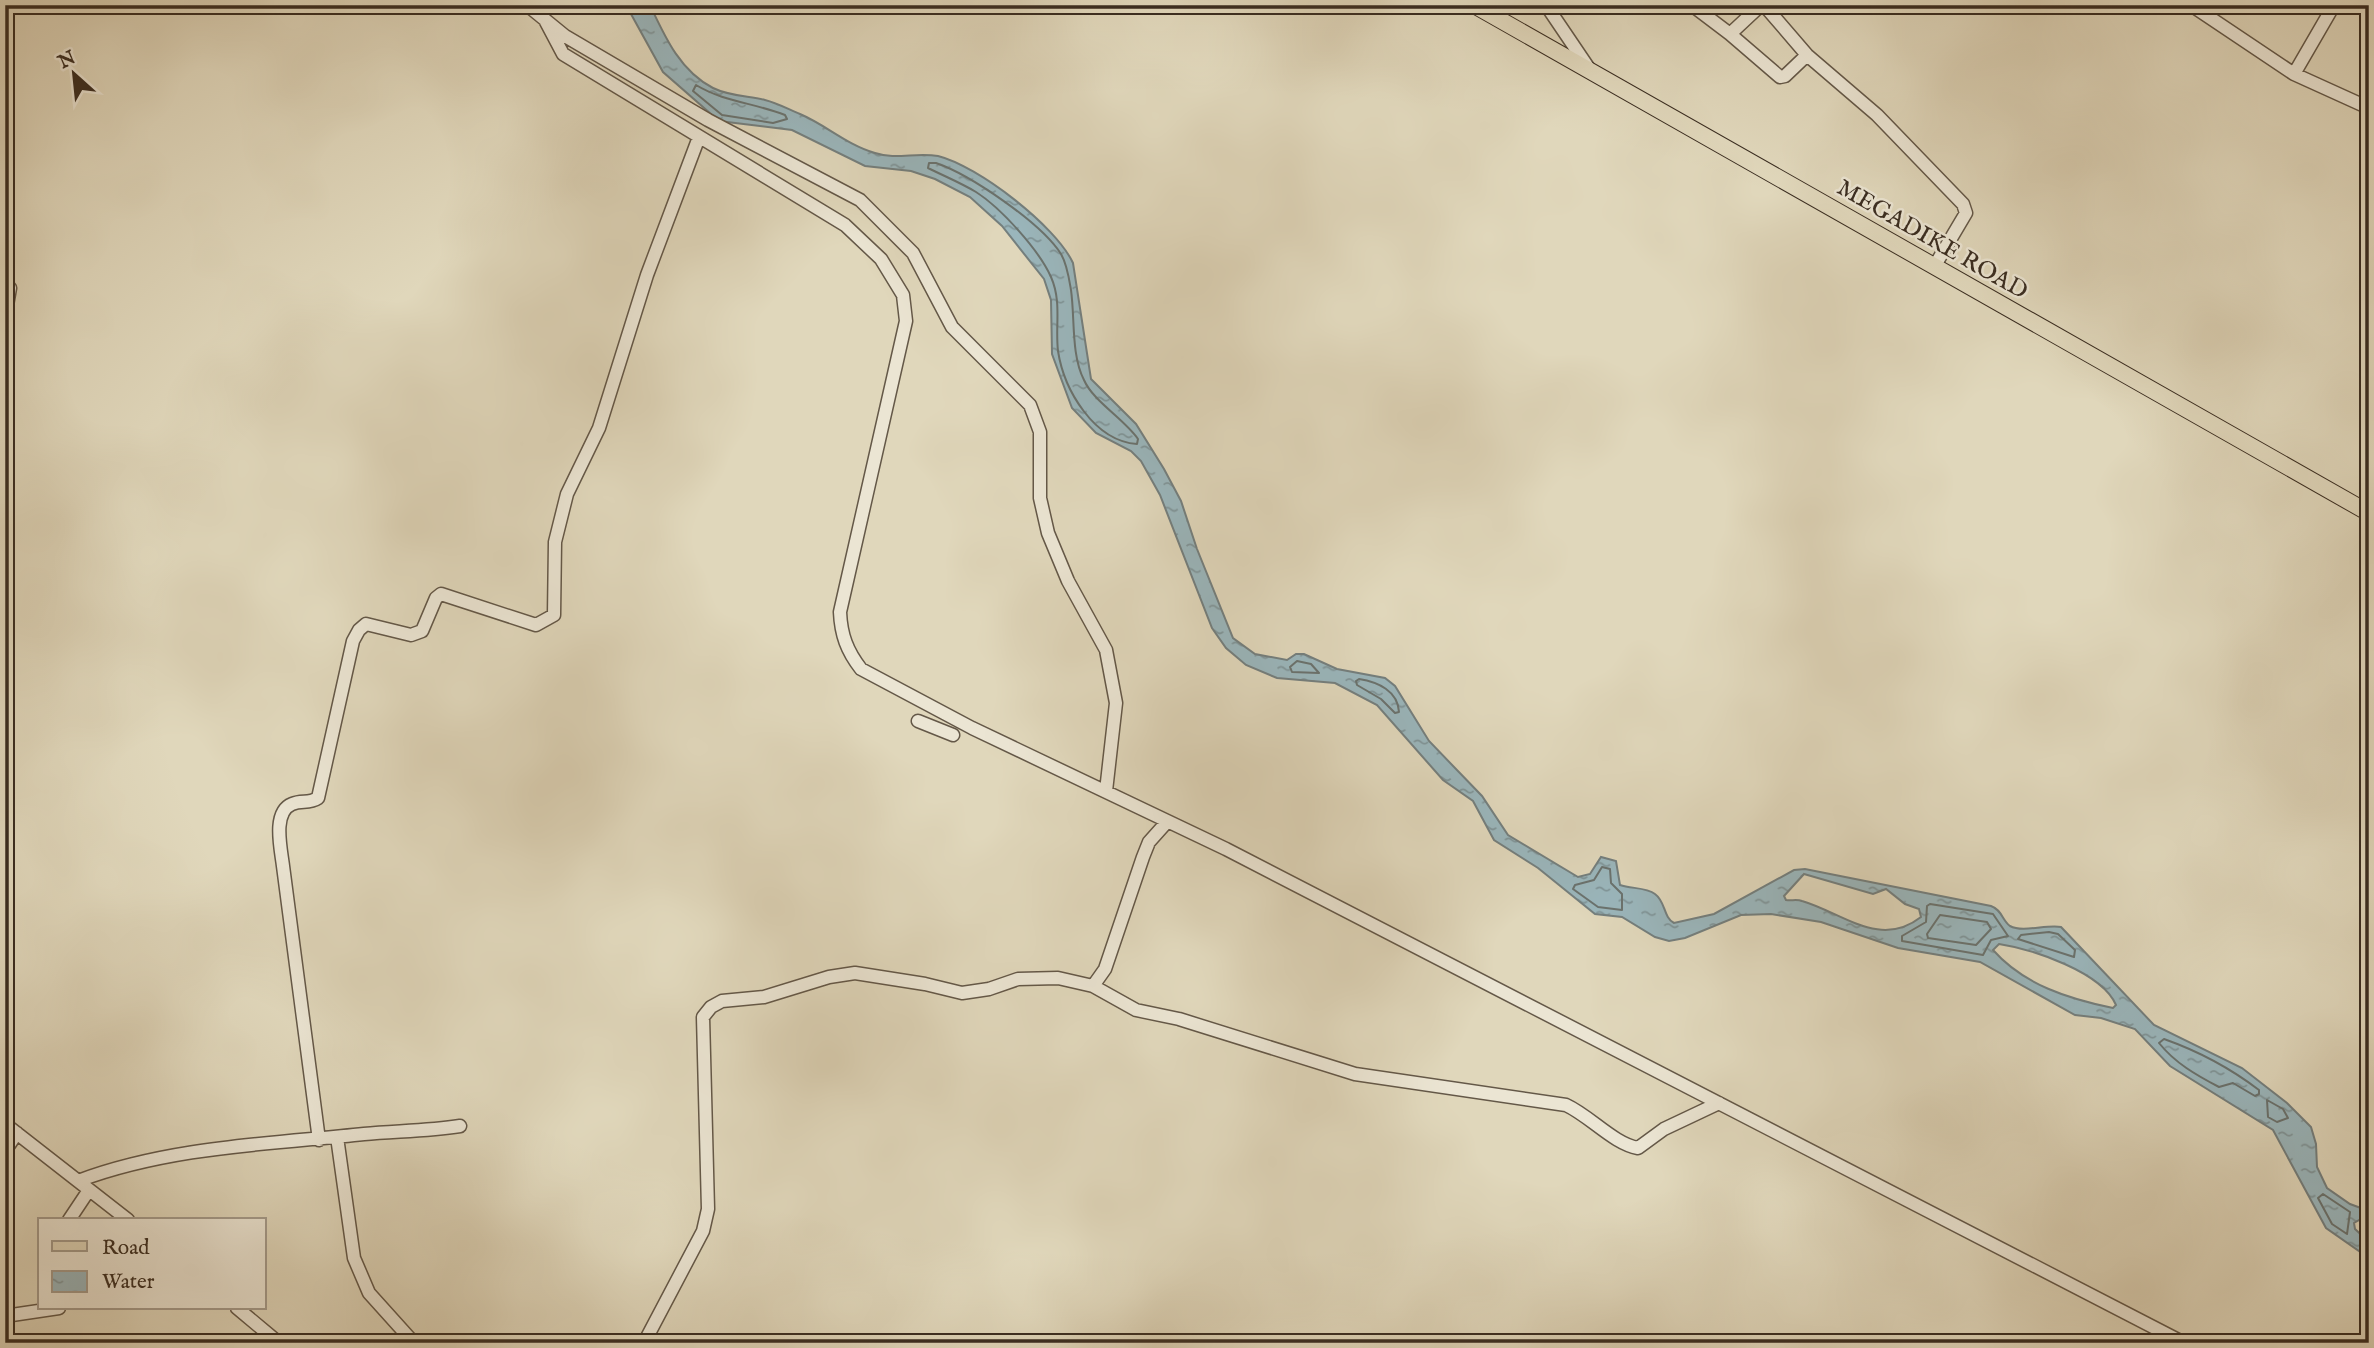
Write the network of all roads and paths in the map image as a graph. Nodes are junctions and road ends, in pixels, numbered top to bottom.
1 (527, 5) edge
2 (1474, 5) edge
3 (1546, 5) edge
4 (1763, 5) edge
5 (2191, 5) edge
6 (2334, 5) edge
7 (1697, 9) dead end
8 (545, 20) junction
9 (1730, 34) junction
10 (1807, 55) junction
11 (1590, 71) junction
12 (2294, 74) junction
13 (2369, 108) edge
14 (699, 137) junction
15 (1934, 267) junction
16 (5, 283) edge
17 (5, 317) edge
18 (2369, 513) edge
19 (918, 721) dead end
20 (953, 736) dead end
21 (1106, 791) junction
22 (1166, 823) junction
23 (1093, 986) junction
24 (1719, 1103) junction
25 (5, 1124) edge
26 (460, 1126) dead end
27 (16, 1133) junction
28 (337, 1138) junction
29 (319, 1140) junction
30 (5, 1151) edge
31 (78, 1181) junction
32 (89, 1190) junction
33 (70, 1218) edge
34 (125, 1218) edge
35 (46, 1310) edge
36 (239, 1310) edge
37 (5, 1316) edge
38 (279, 1343) edge
39 (414, 1343) edge
40 (644, 1343) edge
41 (2184, 1343) edge

1 - 8 street
2 - 11 main road, MEGADIKE ROAD
3 - 11 street
4 - 9 street
4 - 10 street
5 - 12 street
6 - 12 street
7 - 9 street
8 - 14 street
8 - 21 street
9 - 10 street
10 - 15 street
11 - 15 main road, MEGADIKE ROAD
12 - 13 street
14 - 21 street
14 - 29 street
15 - 18 main road, MEGADIKE ROAD
16 - 17 street
19 - 20 street
21 - 22 street
22 - 23 street
22 - 24 street
23 - 24 street
23 - 40 street
24 - 41 street
25 - 27 street
26 - 28 street
27 - 30 street
27 - 31 street
28 - 29 street
28 - 39 street
29 - 31 street
31 - 32 street
32 - 33 street
32 - 34 street
35 - 37 street
36 - 38 street

